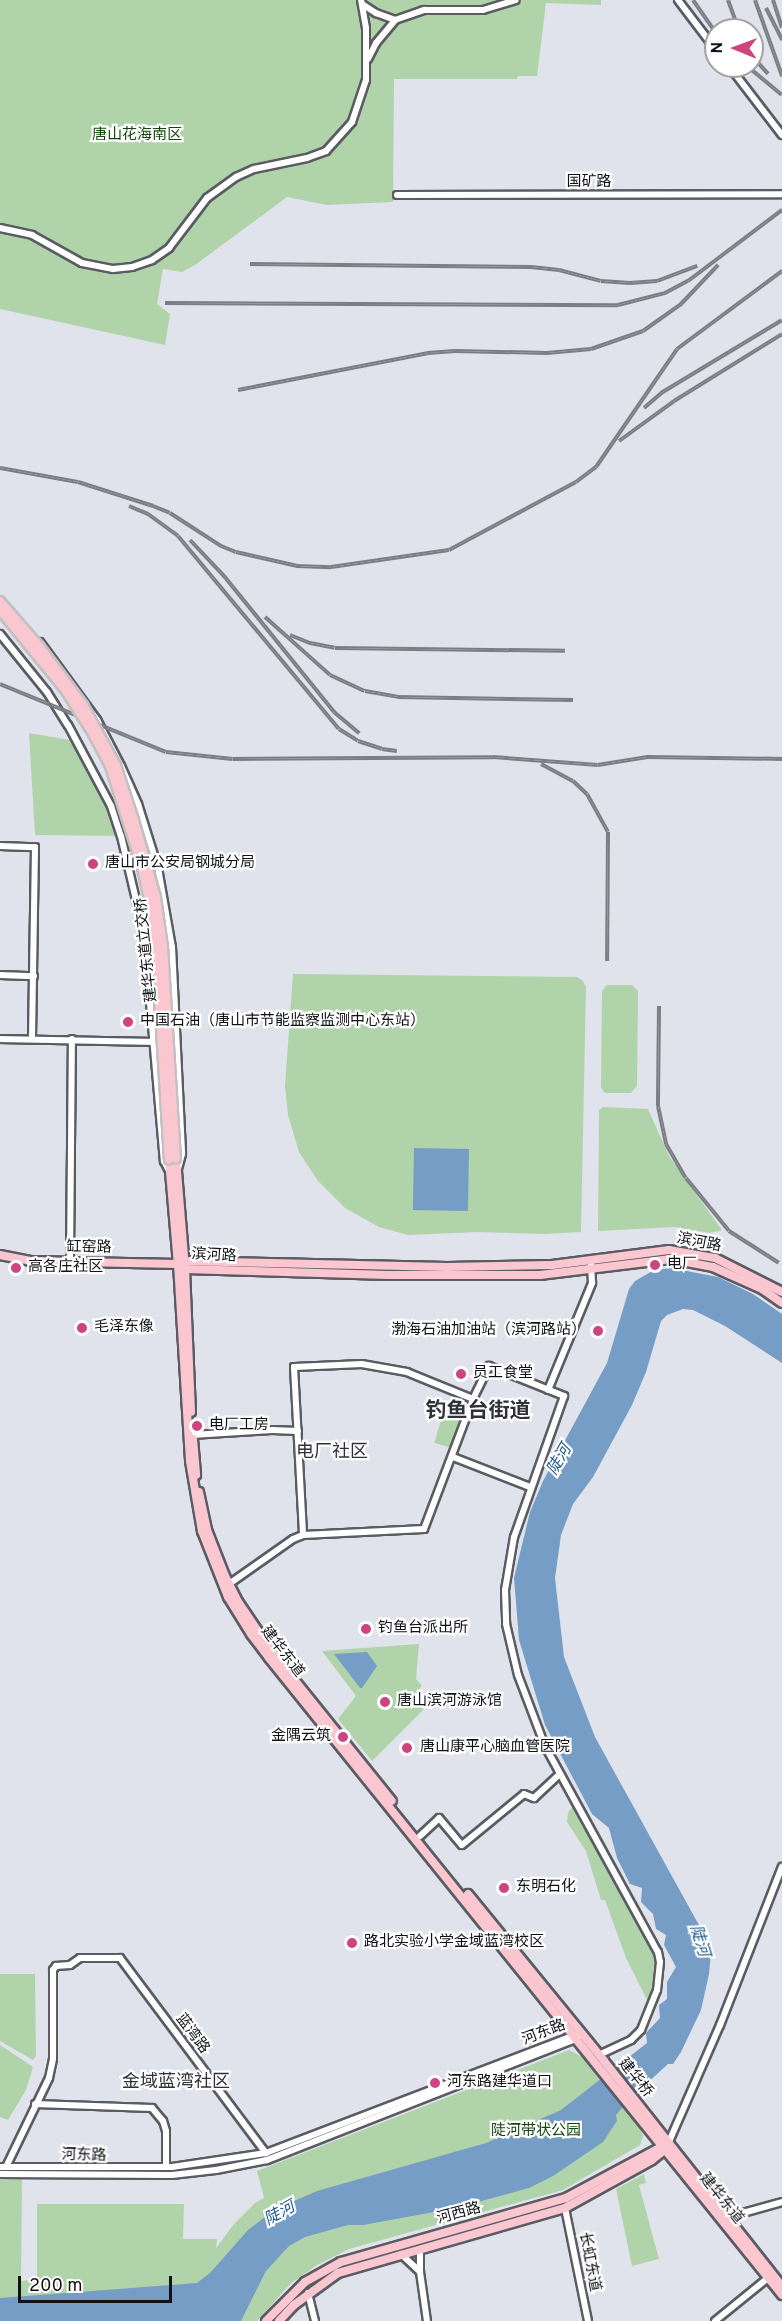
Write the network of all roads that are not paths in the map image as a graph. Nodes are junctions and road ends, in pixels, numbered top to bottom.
1 (516, 0) edge
2 (678, 0) edge
3 (361, 2) edge
4 (395, 21) junction
5 (704, 34) edge
6 (368, 59) junction
7 (738, 78) edge
8 (782, 135) edge
9 (782, 194) edge
10 (397, 195) dead end
11 (0, 228) edge
12 (0, 596) edge
13 (0, 601) edge
14 (0, 610) edge
15 (0, 634) edge
16 (0, 846) edge
17 (0, 975) edge
18 (34, 976) junction
19 (32, 1038) junction
20 (0, 1039) edge
21 (72, 1040) junction
22 (154, 1042) junction
23 (172, 1160) junction
24 (174, 1173) junction
25 (0, 1255) edge
26 (591, 1260) junction
27 (70, 1261) junction
28 (183, 1264) junction
29 (592, 1269) junction
30 (782, 1292) edge
31 (782, 1302) edge
32 (548, 1390) junction
33 (473, 1399) junction
34 (298, 1431) junction
35 (192, 1435) junction
36 (453, 1457) junction
37 (530, 1487) junction
38 (303, 1535) junction
39 (229, 1584) junction
40 (560, 1774) junction
41 (420, 1836) junction
42 (782, 1867) edge
43 (577, 2035) junction
44 (601, 2061) junction
45 (35, 2104) junction
46 (643, 2116) joint
47 (665, 2147) junction
48 (266, 2153) junction
49 (3, 2167) edge
50 (166, 2168) junction
51 (0, 2174) edge
52 (782, 2202) edge
53 (566, 2208) junction
54 (724, 2218) junction
55 (420, 2249) junction
56 (401, 2254) junction
57 (420, 2272) junction
58 (768, 2278) junction
59 (782, 2286) edge
60 (308, 2293) junction
61 (782, 2295) edge
62 (266, 2321) edge
63 (279, 2321) edge
64 (315, 2321) edge
65 (427, 2321) edge
66 (588, 2321) edge
67 (715, 2321) edge

1 - 4 street
2 - 5 street
3 - 4 street
3 - 6 street
4 - 6 street
6 - 11 street
7 - 8 street
9 - 10 street, 国矿路
12 - 24 street
13 - 23 main road, 建华东道立交桥, bridge
14 - 23 main road, 建华东道立交桥, bridge
15 - 22 street
16 - 18 street
17 - 18 street
18 - 19 street
19 - 20 street
19 - 21 street
21 - 22 street
21 - 27 street
22 - 24 street
23 - 24 main road, 建华东道
24 - 28 main road, 建华东道
25 - 27 main road, 缸窑路
26 - 28 main road, 滨河路
26 - 29 street
26 - 30 main road, 滨河路
27 - 28 main road, 缸窑路
28 - 29 main road, 滨河路
28 - 35 main road, 建华东道
28 - 43 main road, 建华东道
29 - 31 main road, 滨河路
29 - 32 street
32 - 33 street
32 - 37 street
33 - 34 street
33 - 36 street
34 - 35 street
34 - 38 street
35 - 39 main road, 建华东道
36 - 37 street
36 - 38 street
37 - 40 street
38 - 39 street
39 - 41 main road, 建华东道
40 - 41 street
40 - 44 street
41 - 43 main road, 建华东道
42 - 47 street
43 - 44 main road, 建华东道
43 - 48 street, 河东路
43 - 51 street, 河东路
44 - 46 main road, 建华桥
45 - 48 street, 蓝湾路
45 - 49 street
45 - 50 street
46 - 47 main road, 建华东道
47 - 53 main road, 河西路
47 - 54 main road, 建华东道
47 - 62 main road, 河西路
48 - 50 street, 河东路
49 - 50 street, 河东路
52 - 54 street
53 - 55 main road, 河西路
53 - 66 street, 长虹东道
54 - 58 main road, 建华东道
54 - 59 main road, 建华东道
55 - 56 main road, 河西路
55 - 57 street
56 - 57 street
56 - 60 main road, 河西路
57 - 65 street
58 - 61 main road, 建华东道
58 - 67 street
60 - 63 main road, 河西路
60 - 64 street

